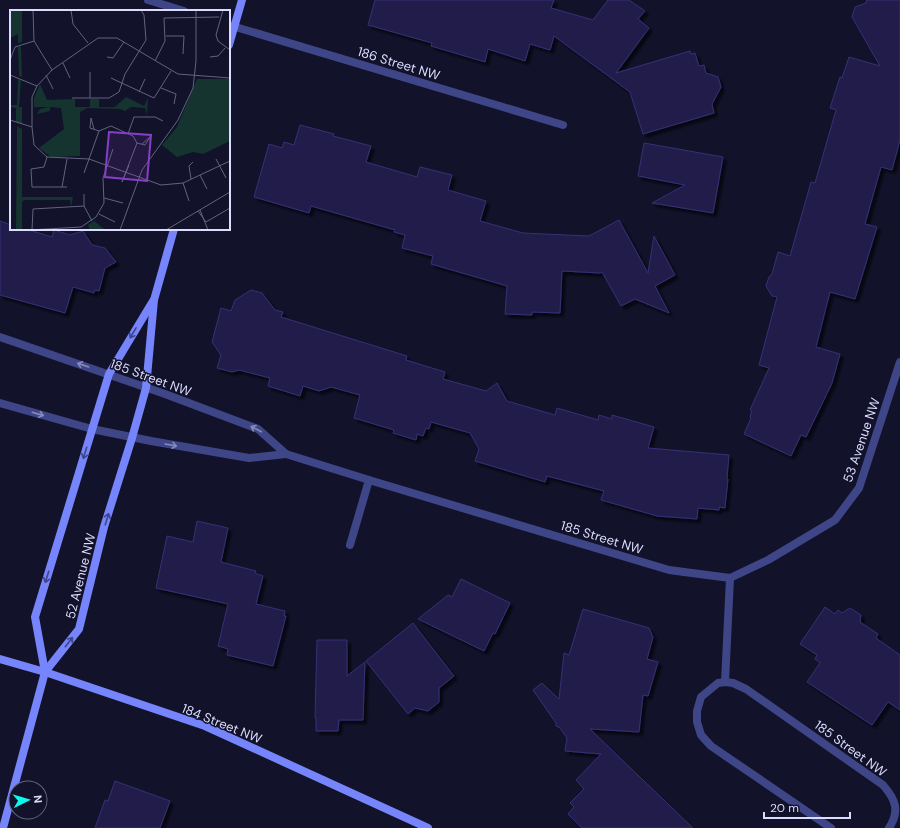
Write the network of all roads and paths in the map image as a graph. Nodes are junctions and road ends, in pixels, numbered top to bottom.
1 (148, 0) edge
2 (242, 0) edge
3 (181, 10) edge
4 (232, 26) edge
5 (230, 39) edge
6 (563, 125) dead end
7 (174, 230) edge
8 (154, 300) junction
9 (0, 337) edge
10 (900, 362) edge
11 (109, 374) junction
12 (898, 378) edge
13 (146, 388) junction
14 (0, 403) edge
15 (92, 429) junction
16 (132, 438) junction
17 (286, 454) junction
18 (369, 480) junction
19 (350, 545) dead end
20 (730, 578) junction
21 (0, 659) edge
22 (45, 672) junction
23 (724, 682) junction
24 (3, 828) edge
25 (428, 828) edge
26 (831, 828) edge
27 (889, 828) edge

1 - 3 street
2 - 4 street
4 - 5 street
4 - 6 street, 186 Street NW
7 - 8 street, 52 Avenue NW
8 -> 11 street, 52 Avenue NW
8 - 13 street, 52 Avenue NW
11 -> 9 street, 185 Street NW
10 - 12 street, 53 Avenue NW
11 - 13 street, 185 Street NW
11 - 15 street, 52 Avenue NW
12 - 20 street, 53 Avenue NW
13 - 16 street, 52 Avenue NW
17 -> 13 street, 185 Street NW
14 -> 15 street, 185 Street NW
15 - 16 street, 185 Street NW
15 -> 22 street, 52 Avenue NW
16 -> 17 street, 185 Street NW
22 -> 16 street, 52 Avenue NW
17 - 18 street, 185 Street NW
18 - 19 street
18 - 20 street, 185 Street NW
20 - 23 street
21 - 22 street, 184 Street NW
22 - 24 street
22 - 25 street, 184 Street NW
23 - 26 street
23 - 27 street, 185 Street NW

